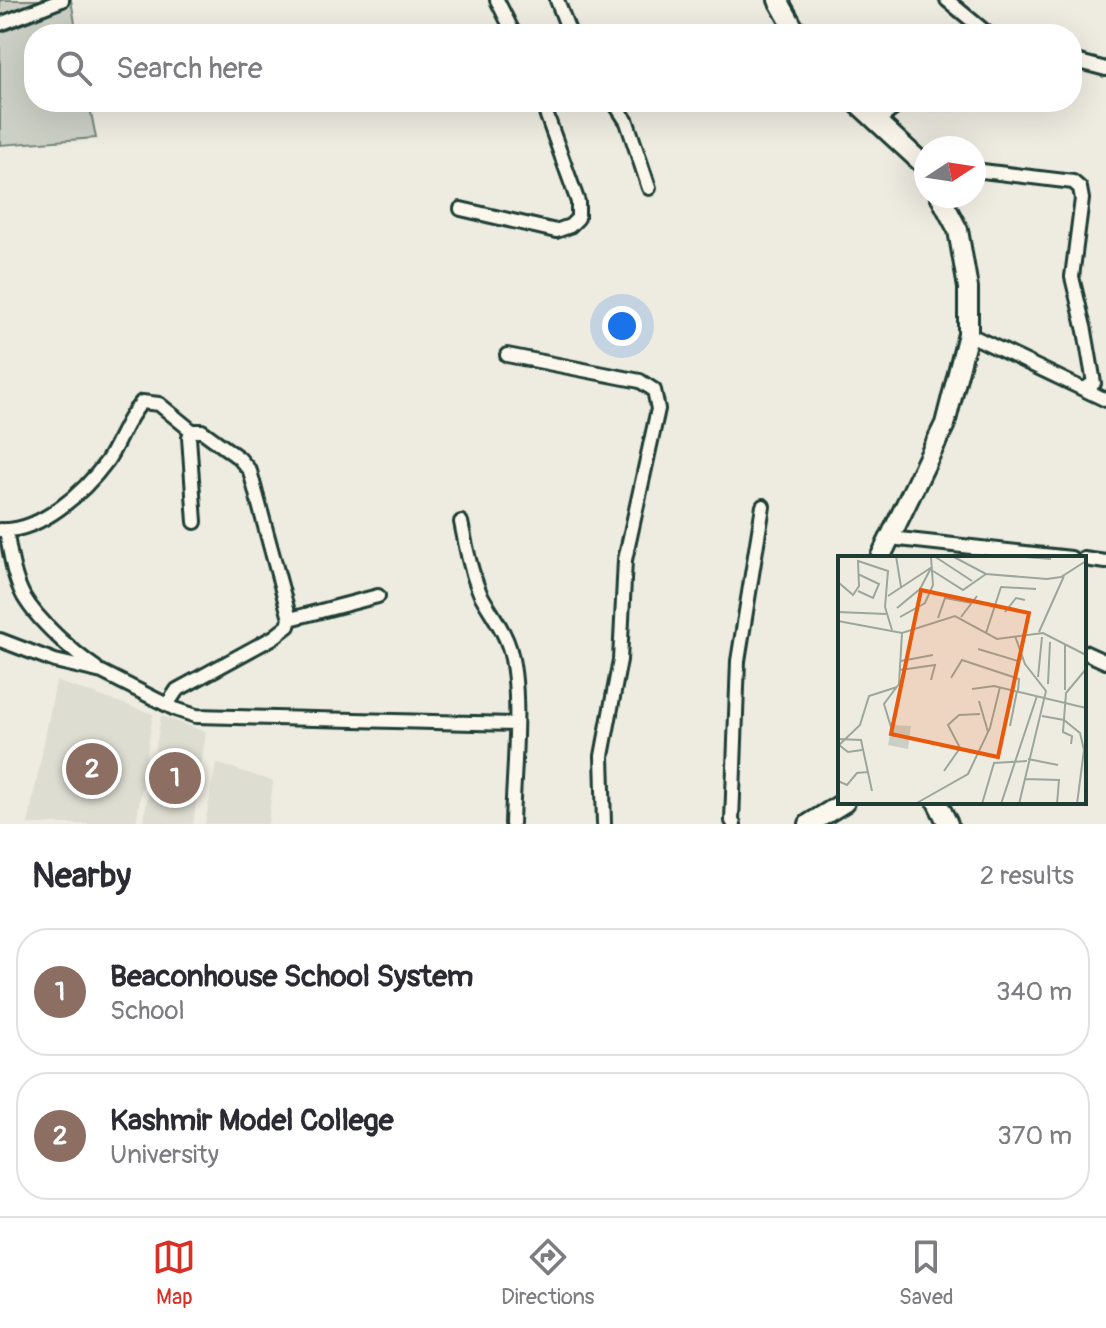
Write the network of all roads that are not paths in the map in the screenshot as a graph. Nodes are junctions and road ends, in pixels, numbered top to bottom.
1 (62, 0) edge
2 (497, 0) edge
3 (557, 0) edge
4 (778, 0) edge
5 (947, 0) edge
6 (0, 24) edge
7 (509, 24) edge
8 (566, 24) edge
9 (791, 24) edge
10 (976, 24) edge
11 (1082, 63) edge
12 (1106, 69) edge
13 (546, 112) edge
14 (620, 112) edge
15 (866, 112) edge
16 (889, 112) edge
17 (876, 122) junction
18 (914, 156) edge
19 (986, 171) edge
20 (649, 188) dead end
21 (946, 208) edge
22 (461, 209) dead end
23 (968, 334) junction
24 (507, 355) dead end
25 (1084, 389) junction
26 (1106, 400) edge
27 (192, 431) junction
28 (763, 506) dead end
29 (195, 522) dead end
30 (461, 522) dead end
31 (3, 530) edge
32 (890, 538) junction
33 (881, 556) edge
34 (1053, 556) edge
35 (1086, 559) edge
36 (1106, 562) edge
37 (378, 596) dead end
38 (290, 619) junction
39 (0, 640) edge
40 (1086, 653) edge
41 (1106, 662) edge
42 (102, 672) junction
43 (167, 705) junction
44 (514, 724) junction
45 (842, 804) edge
46 (938, 804) edge
47 (512, 824) edge
48 (604, 824) edge
49 (734, 824) edge
50 (809, 824) edge
51 (948, 824) edge

1 - 6 street
2 - 7 street
3 - 8 street
4 - 9 main road
5 - 10 street
11 - 12 street
13 - 22 street
14 - 20 street
15 - 17 main road
16 - 17 street
17 - 18 main road
19 - 25 street
21 - 23 main road
23 - 25 street
23 - 32 main road
24 - 48 street
25 - 26 street
27 - 29 street
27 - 31 street
27 - 38 street
28 - 49 street
30 - 44 street
31 - 42 street
32 - 33 main road
32 - 34 street
35 - 36 street
37 - 38 street
38 - 43 street
39 - 42 street
40 - 41 street
42 - 43 street
43 - 44 street
44 - 47 street
45 - 50 main road
46 - 51 main road

